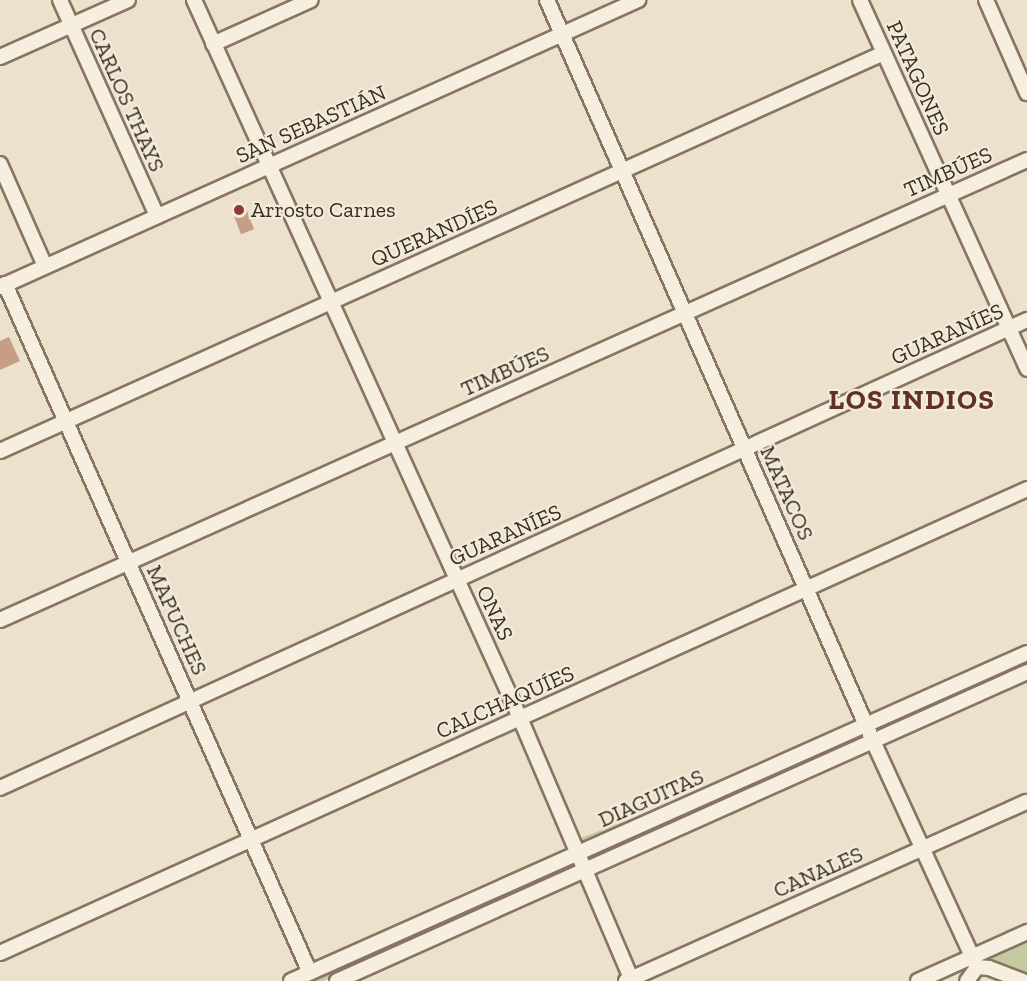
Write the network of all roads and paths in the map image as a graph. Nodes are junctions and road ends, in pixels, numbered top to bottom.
1 (60, 0) edge
2 (128, 0) edge
3 (194, 0) edge
4 (311, 0) edge
5 (547, 0) edge
6 (638, 0) edge
7 (860, 0) edge
8 (986, 0) edge
9 (71, 26) junction
10 (562, 34) junction
11 (213, 44) junction
12 (884, 52) junction
13 (0, 57) edge
14 (1027, 93) edge
15 (1027, 160) edge
16 (0, 164) edge
17 (268, 166) junction
18 (622, 171) junction
19 (948, 195) junction
20 (156, 216) junction
21 (45, 266) junction
22 (2, 286) edge
23 (330, 303) junction
24 (686, 313) junction
25 (1027, 320) edge
26 (1009, 329) junction
27 (1027, 369) edge
28 (67, 422) junction
29 (394, 443) junction
30 (745, 449) junction
31 (0, 451) edge
32 (1027, 489) edge
33 (128, 562) junction
34 (457, 580) junction
35 (807, 589) junction
36 (0, 620) edge
37 (1027, 653) edge
38 (1027, 672) edge
39 (190, 701) junction
40 (520, 718) junction
41 (867, 724) junction
42 (873, 741) junction
43 (0, 788) edge
44 (1027, 802) edge
45 (251, 840) junction
46 (922, 849) junction
47 (577, 854) junction
48 (584, 872) junction
49 (1027, 932) edge
50 (0, 953) edge
51 (974, 962) junction
52 (310, 973) junction
53 (630, 980) edge
54 (291, 981) edge
55 (338, 981) edge
56 (918, 981) edge
57 (968, 981) edge
58 (1023, 981) edge

1 - 9 street, CARLOS THAYS
2 - 9 street
3 - 11 street, ONAS
4 - 11 street
5 - 10 street, MATACOS
6 - 10 street, SAN SEBASTIÁN
7 - 12 street, PATAGONES
8 - 14 street
9 - 13 street
9 - 20 street, CARLOS THAYS
10 - 17 street, SAN SEBASTIÁN
10 - 18 street, MATACOS
11 - 17 street, ONAS
12 - 18 street, QUERANDÍES
12 - 19 street, PATAGONES
15 - 19 street, TIMBÚES
16 - 21 street
17 - 20 street, SAN SEBASTIÁN
17 - 23 street, ONAS
18 - 23 street, QUERANDÍES
18 - 24 street, MATACOS
19 - 24 street, TIMBÚES
19 - 26 street, PATAGONES
20 - 21 street, SAN SEBASTIÁN
21 - 22 street, SAN SEBASTIÁN
22 - 28 street, MAPUCHES
23 - 28 street, QUERANDÍES
23 - 29 street, ONAS
24 - 29 street, TIMBÚES
24 - 30 street, MATACOS
25 - 26 street, GUARANÍES
26 - 27 street, PATAGONES
26 - 30 street, GUARANÍES
28 - 31 street, QUERANDÍES
28 - 33 street, MAPUCHES
29 - 33 street, TIMBÚES
29 - 34 street, ONAS
30 - 34 street, GUARANÍES
30 - 35 street, MATACOS
32 - 35 street, CALCHAQUÍES
33 - 36 street, TIMBÚES
33 - 39 street, MAPUCHES
34 - 39 street, GUARANÍES
34 - 40 street, ONAS
35 - 40 street, CALCHAQUÍES
35 - 41 street, MATACOS
37 - 41 street, DIAGUITAS
38 - 42 street, DIAGUITAS
39 - 43 street, GUARANÍES
39 - 45 street, MAPUCHES
40 - 45 street, CALCHAQUÍES
40 - 47 street, ONAS
41 - 42 street, MATACOS
41 - 47 street, DIAGUITAS
42 - 46 street, MATACOS
42 - 48 street, DIAGUITAS
44 - 46 street, CANALES
45 - 50 street, CALCHAQUÍES
45 - 52 street, MAPUCHES
46 - 51 street, MATACOS
46 - 53 street, CANALES
47 - 48 street, ONAS
47 - 52 street, DIAGUITAS
48 - 53 street, ONAS
48 - 55 street, DIAGUITAS
49 - 51 street
51 - 56 street
51 - 57 street
51 - 58 street
52 - 54 street, DIAGUITAS

